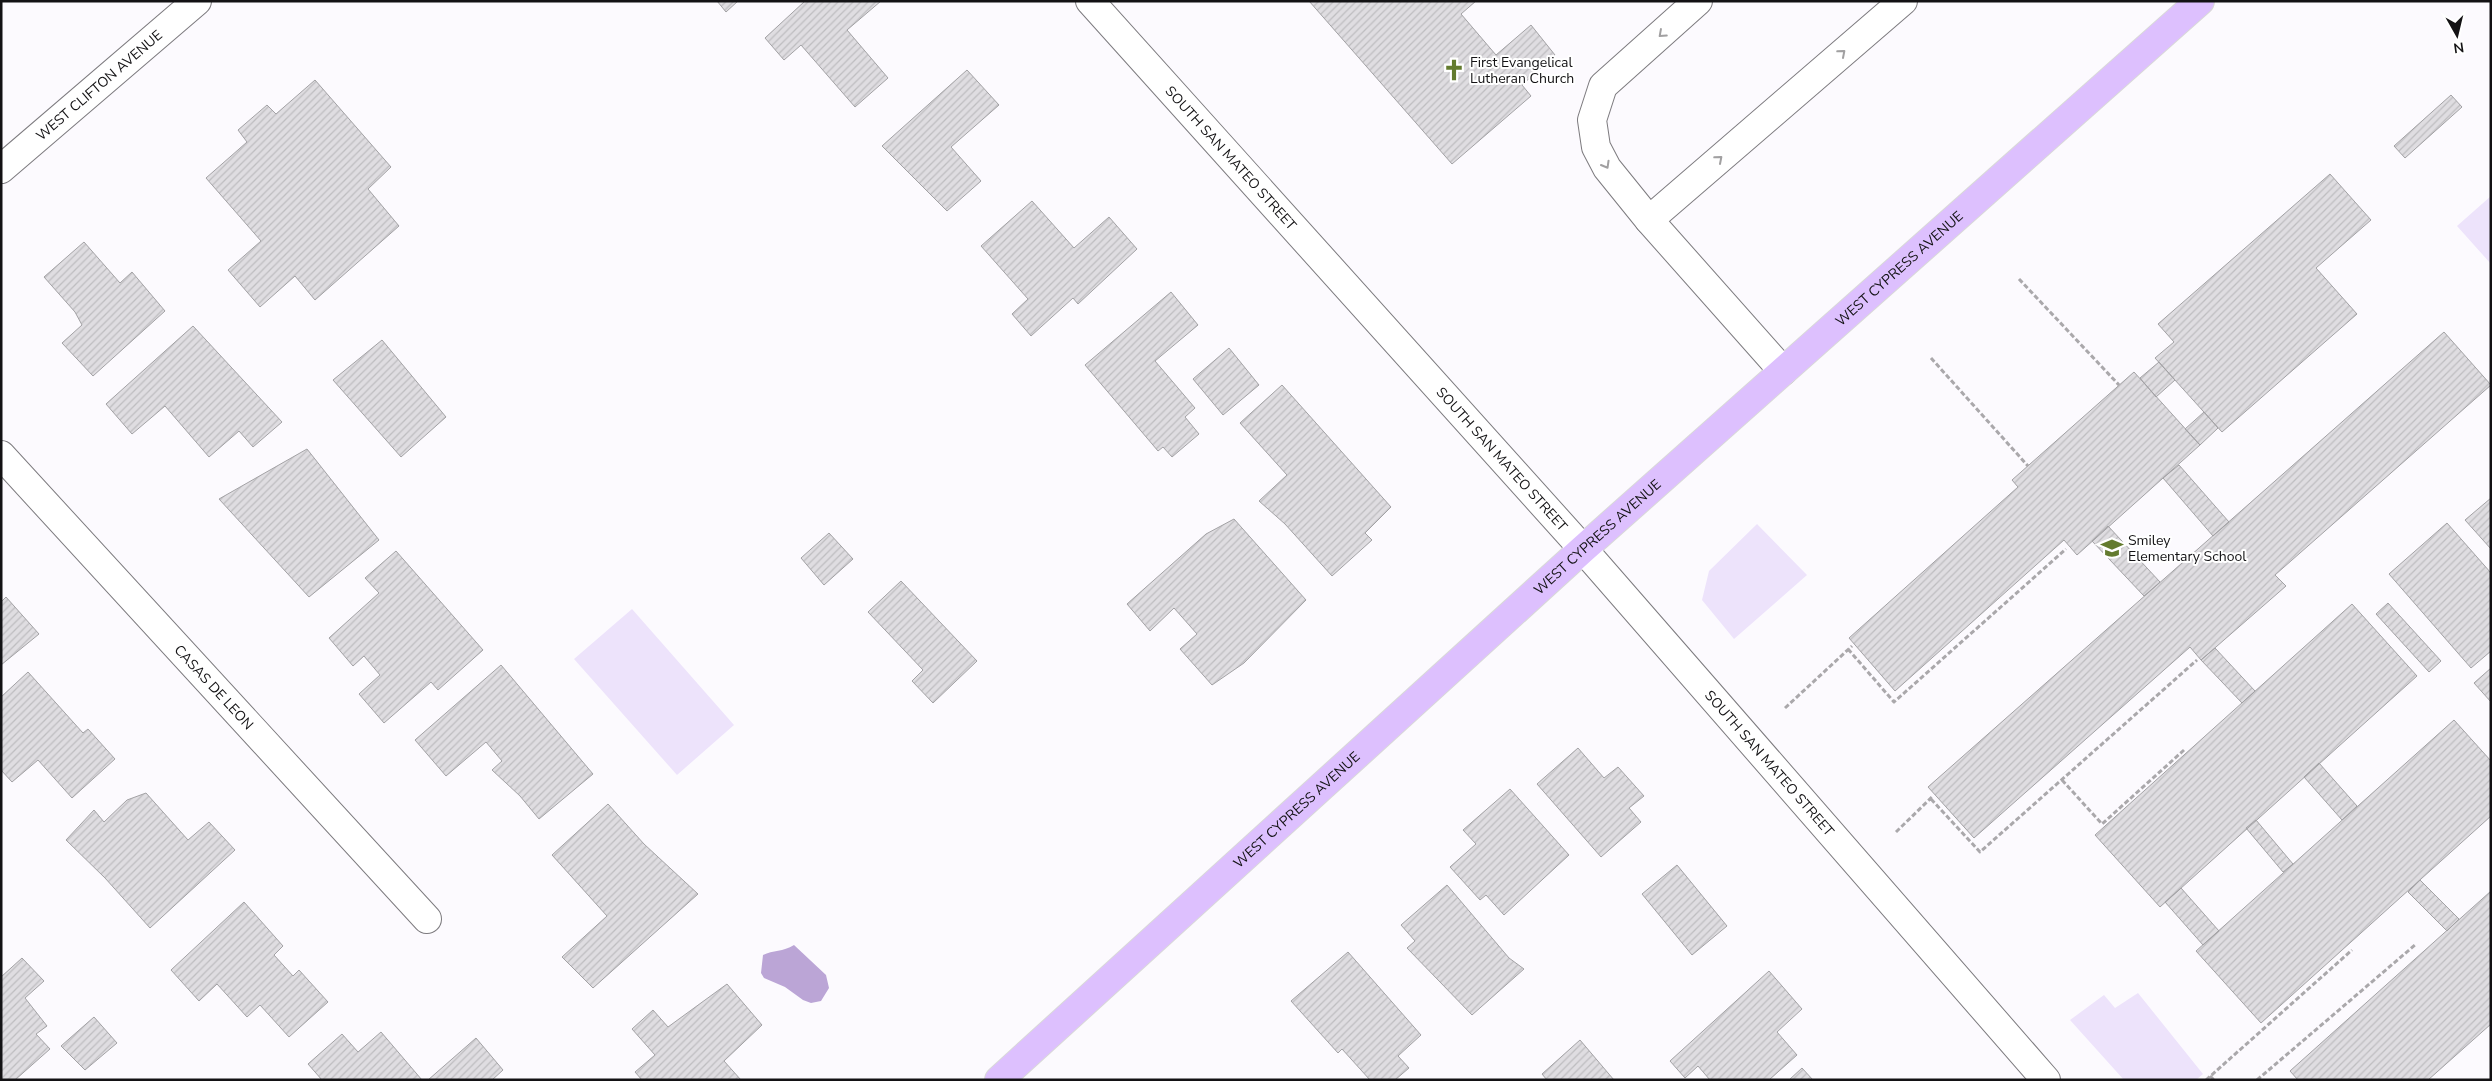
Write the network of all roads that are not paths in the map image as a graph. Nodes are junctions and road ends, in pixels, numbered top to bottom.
1 (197, 1) edge
2 (1090, 1) edge
3 (1698, 1) edge
4 (1903, 1) edge
5 (2200, 1) edge
6 (1, 169) edge
7 (1648, 220) junction
8 (1783, 371) junction
9 (1, 455) edge
10 (1584, 549) junction
11 (427, 919) dead end
12 (999, 1080) edge
13 (2046, 1080) edge

1 - 6 street, WEST CLIFTON AVENUE
2 - 10 street, SOUTH SAN MATEO STREET
3 -> 7 street
7 -> 4 street
5 - 8 main road, WEST CYPRESS AVENUE
7 - 8 street
8 - 10 main road, WEST CYPRESS AVENUE
9 - 11 street, CASAS DE LEON
10 - 12 main road, WEST CYPRESS AVENUE
10 - 13 street, SOUTH SAN MATEO STREET

